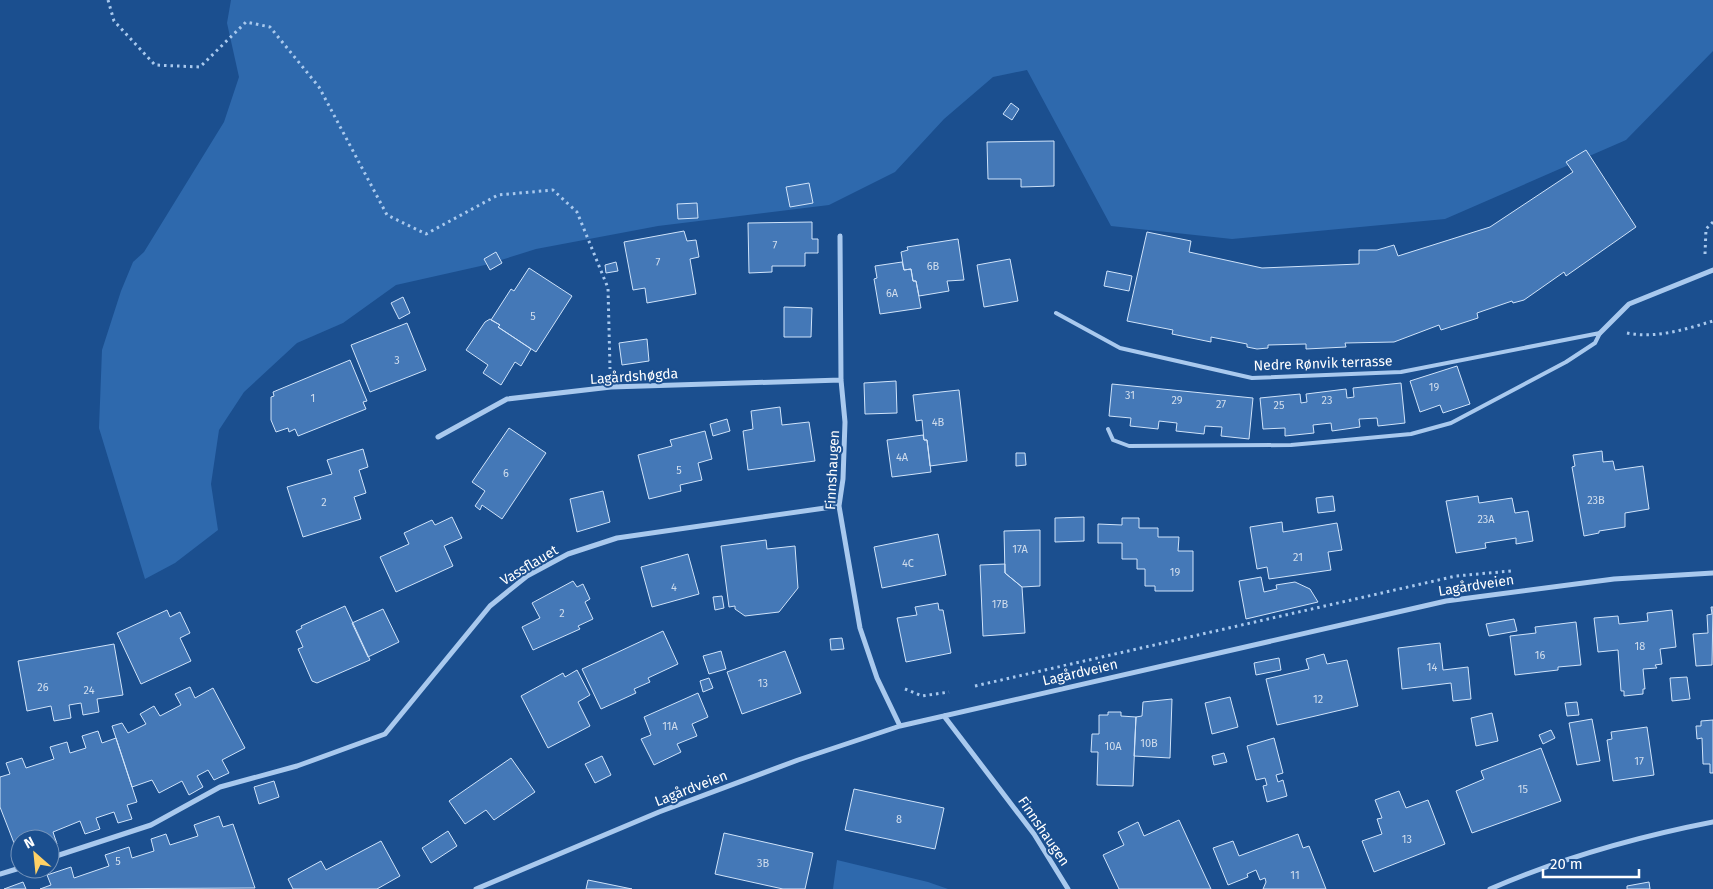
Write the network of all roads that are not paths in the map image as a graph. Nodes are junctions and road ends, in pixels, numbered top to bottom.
1 (840, 236) dead end
2 (1713, 270) edge
3 (1056, 313) dead end
4 (1600, 333) junction
5 (841, 380) junction
6 (1108, 429) dead end
7 (438, 437) dead end
8 (839, 506) junction
9 (1713, 573) edge
10 (944, 716) junction
11 (900, 726) junction
12 (1713, 822) edge
13 (60, 855) edge
14 (476, 889) edge
15 (1068, 889) edge
16 (1490, 889) edge

1 - 5 street, Finnshaugen
2 - 4 street
3 - 4 lane, Nedre Rønvik terrasse
4 - 6 lane
5 - 7 street, Lagårdshøgda
5 - 8 street, Finnshaugen
8 - 11 street, Finnshaugen
8 - 13 street, Vassflauet
9 - 10 street, Lagårdveien
10 - 11 street, Lagårdveien
10 - 15 street, Finnshaugen
11 - 14 street, Lagårdveien
12 - 16 street

